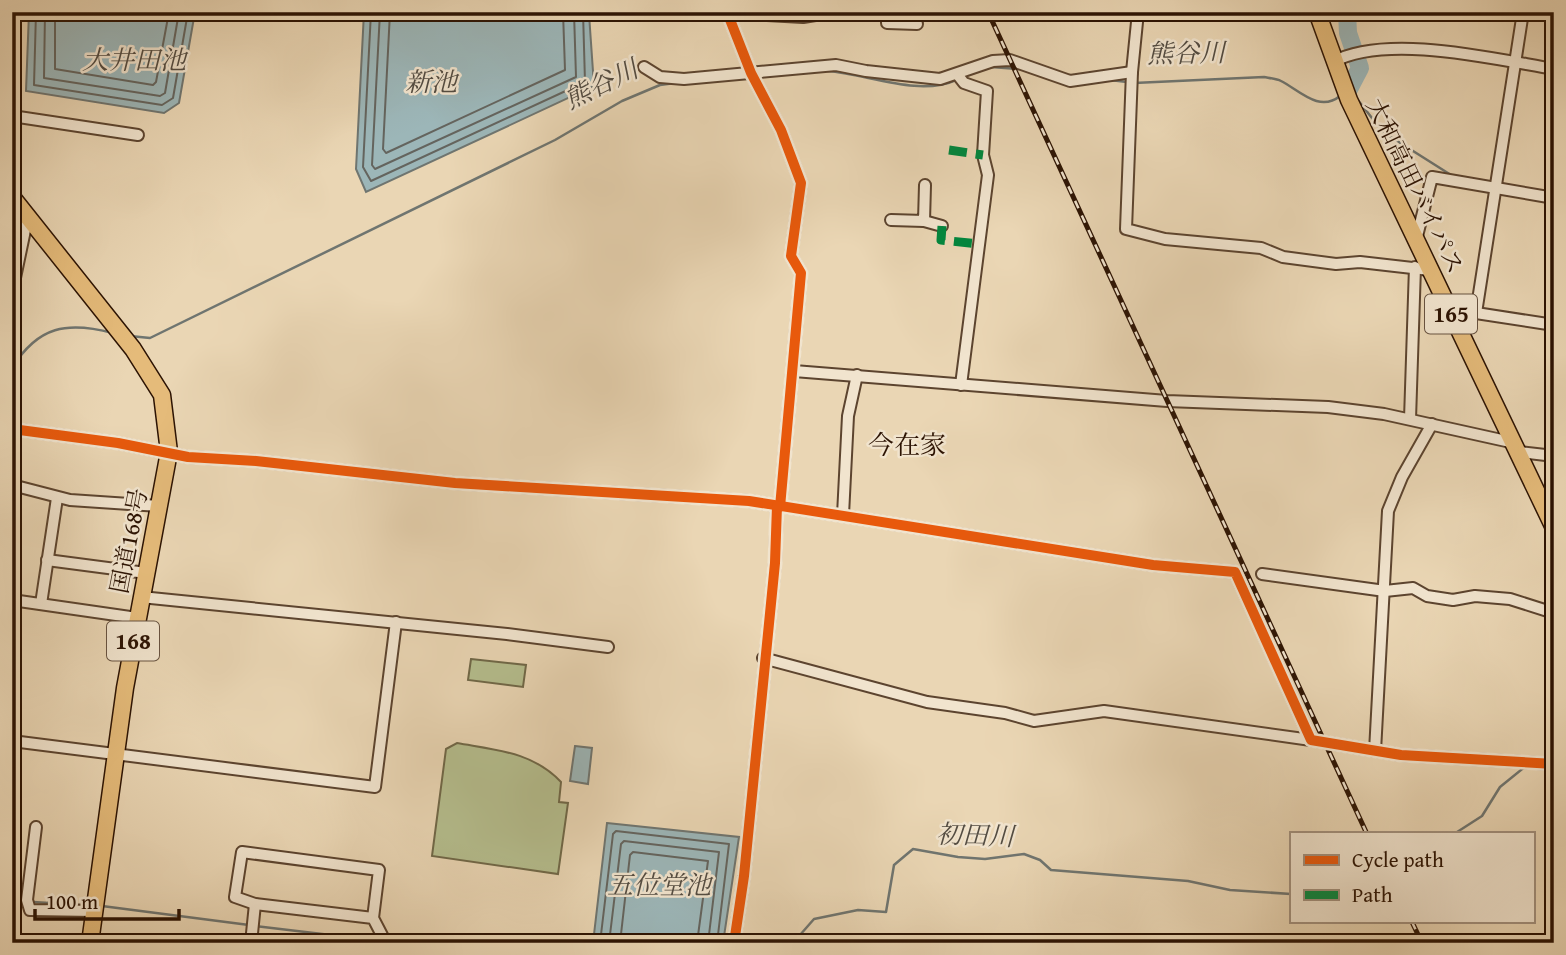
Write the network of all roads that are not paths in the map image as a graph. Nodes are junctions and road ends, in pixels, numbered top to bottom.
1 (834, 12) edge
2 (887, 12) edge
3 (1138, 12) edge
4 (1317, 12) edge
5 (1523, 12) edge
6 (727, 13) edge
7 (917, 24) dead end
8 (1339, 63) junction
9 (1515, 63) junction
10 (644, 67) dead end
11 (1554, 69) edge
12 (1132, 72) junction
13 (751, 73) junction
14 (961, 79) junction
15 (12, 116) edge
16 (138, 135) dead end
17 (926, 185) dead end
18 (1496, 188) junction
19 (12, 197) edge
20 (1554, 198) edge
21 (28, 216) junction
22 (891, 220) dead end
23 (924, 221) junction
24 (942, 226) dead end
25 (1416, 240) junction
26 (1422, 269) junction
27 (12, 292) edge
28 (1476, 313) junction
29 (1453, 317) junction
30 (1554, 325) edge
31 (794, 371) junction
32 (858, 375) junction
33 (961, 385) junction
34 (1410, 419) junction
35 (1432, 424) junction
36 (12, 429) edge
37 (1517, 447) junction
38 (169, 452) junction
39 (1554, 456) edge
40 (12, 485) edge
41 (57, 498) junction
42 (159, 506) junction
43 (779, 507) junction
44 (843, 515) junction
45 (1554, 528) edge
46 (47, 561) junction
47 (146, 573) junction
48 (1262, 574) dead end
49 (1385, 591) junction
50 (141, 597) junction
51 (12, 600) edge
52 (41, 604) junction
53 (1554, 613) edge
54 (137, 618) junction
55 (396, 622) junction
56 (608, 647) dead end
57 (763, 658) junction
58 (1311, 740) junction
59 (12, 741) edge
60 (1375, 751) junction
61 (115, 756) junction
62 (1554, 765) edge
63 (36, 827) dead end
64 (255, 904) junction
65 (94, 911) junction
66 (373, 918) junction
67 (90, 943) edge
68 (251, 943) edge
69 (386, 943) edge
70 (734, 943) edge

1 - 6 street
2 - 7 street
3 - 12 street
4 - 8 highway, 大和高田バイパス / 165
5 - 9 street
6 - 13 street
8 - 9 street
8 - 25 highway, 大和高田バイパス / 165
9 - 11 street
9 - 18 street
10 - 13 street
12 - 14 street
12 - 26 street
13 - 14 street
13 - 31 street
14 - 33 street
15 - 16 street
17 - 23 street
18 - 20 street
18 - 25 street
18 - 28 street
19 - 21 highway, 国道168号 / 168
21 - 27 street
21 - 38 highway, 国道168号 / 168
22 - 23 street
23 - 24 street
25 - 26 highway, 大和高田バイパス / 165
26 - 29 highway, 大和高田バイパス / 165
26 - 34 street
28 - 29 street
28 - 30 street
29 - 37 highway, 大和高田バイパス / 165
31 - 32 street
31 - 43 street
32 - 33 street
32 - 44 street
33 - 34 street
34 - 35 street
35 - 37 street
35 - 49 street
36 - 38 street
37 - 39 street
37 - 45 highway, 大和高田バイパス / 165
38 - 42 highway, 国道168号 / 168
38 - 43 street
40 - 41 street
41 - 42 street
41 - 46 street
42 - 47 highway, 国道168号 / 168
43 - 44 street
43 - 57 street
44 - 58 street
46 - 47 street
46 - 52 street
47 - 50 highway, 国道168号 / 168
48 - 49 street
49 - 53 street
49 - 60 street
50 - 54 highway, 国道168号 / 168
50 - 55 street
51 - 52 street
52 - 54 street
54 - 61 highway, 国道168号 / 168
55 - 56 street
55 - 61 street
57 - 58 street
57 - 70 street
58 - 60 street
59 - 61 street
60 - 62 street
61 - 65 highway, 国道168号 / 168
63 - 65 street
64 - 66 street
64 - 66 street
64 - 68 street
65 - 67 highway, 国道168号 / 168
66 - 69 street

